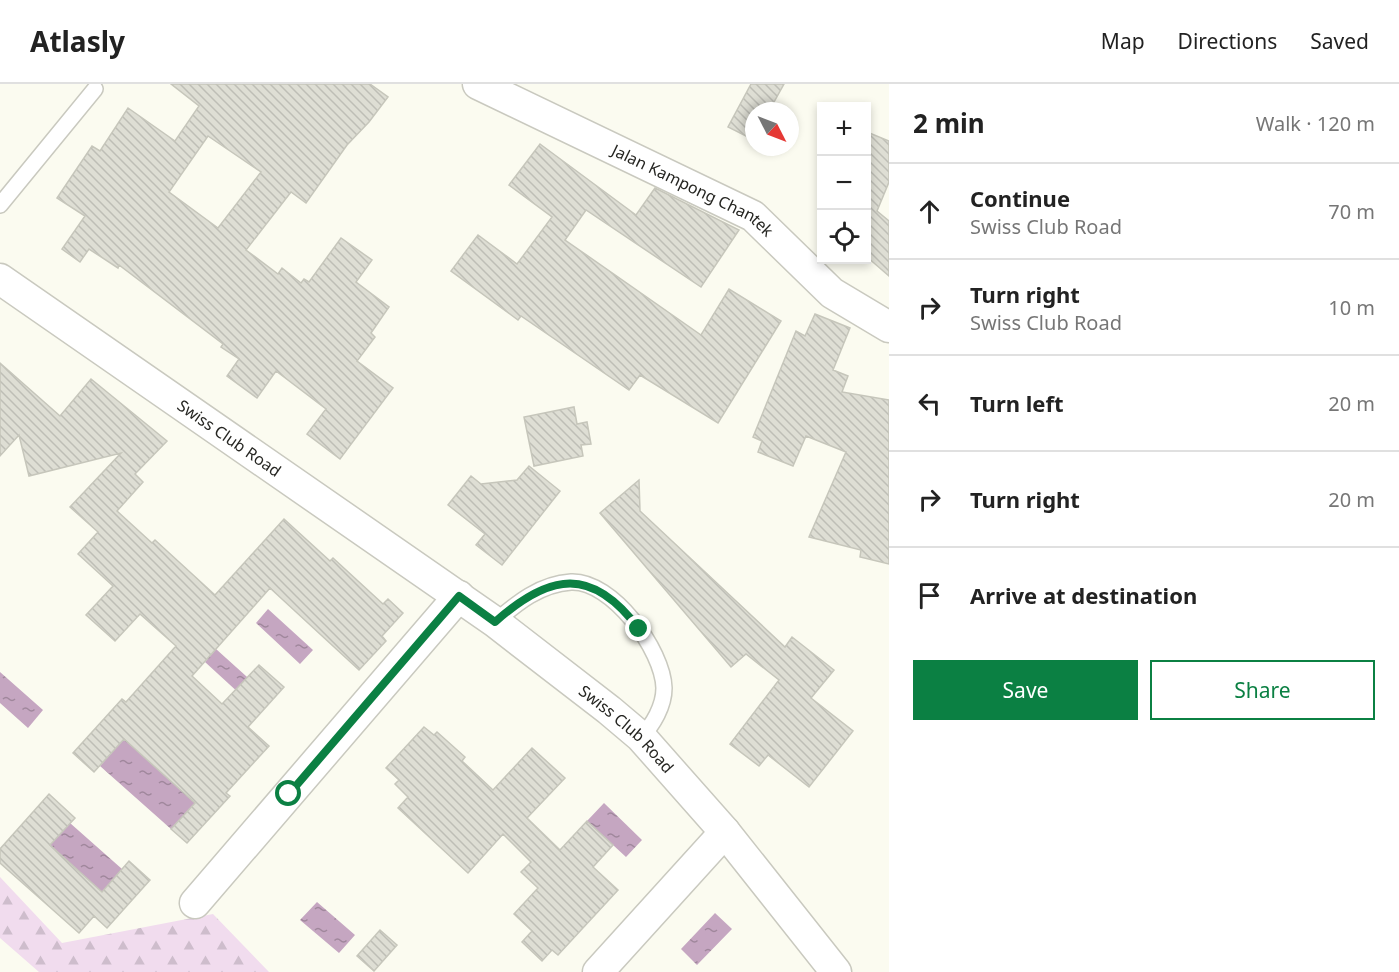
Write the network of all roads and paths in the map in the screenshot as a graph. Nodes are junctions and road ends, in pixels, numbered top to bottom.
1 (478, 84) edge
2 (95, 89) dead end
3 (0, 205) edge
4 (0, 279) edge
5 (889, 327) edge
6 (459, 596) junction
7 (495, 622) junction
8 (641, 737) junction
9 (725, 832) junction
10 (195, 903) dead end
11 (598, 972) edge
12 (836, 972) edge

1 - 5 street, Jalan Kampong Chantek
2 - 3 lane
4 - 6 street, Swiss Club Road
6 - 7 street, Swiss Club Road
6 - 10 street
7 - 8 street, Swiss Club Road
7 - 8 lane
8 - 9 street, Swiss Club Road
9 - 11 street
9 - 12 street, Swiss Club Road

